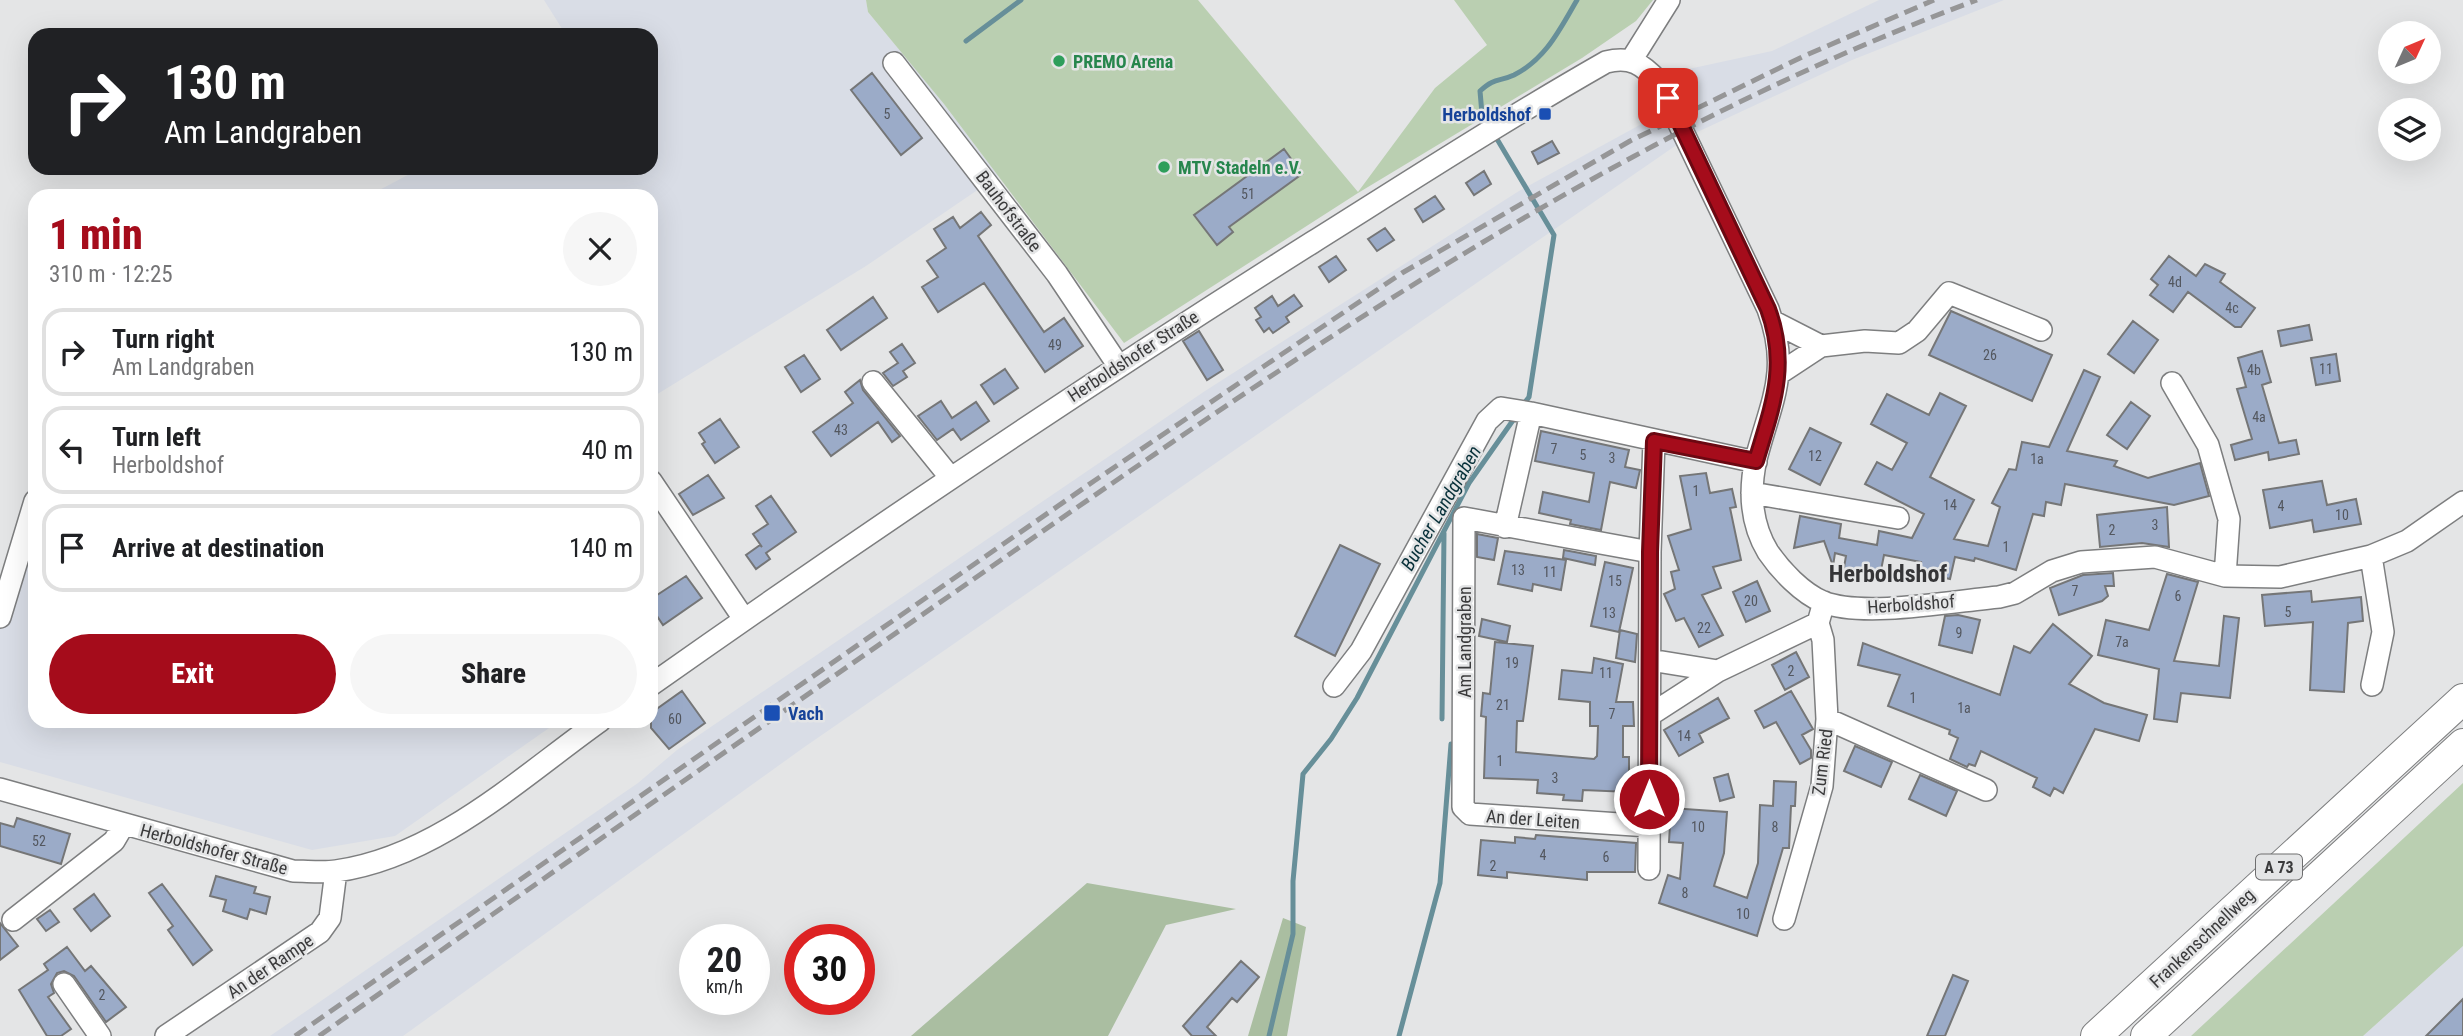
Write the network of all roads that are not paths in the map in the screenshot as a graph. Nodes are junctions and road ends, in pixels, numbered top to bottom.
1 (1669, 0) edge
2 (1632, 60) junction
3 (894, 63) dead end
4 (1773, 321) junction
5 (2041, 330) dead end
6 (1821, 345) junction
7 (1118, 365) junction
8 (1780, 373) junction
9 (873, 382) dead end
10 (2172, 383) dead end
11 (1531, 412) junction
12 (1654, 441) junction
13 (1756, 461) junction
14 (950, 477) junction
15 (658, 491) edge
16 (1752, 493) junction
17 (2463, 502) edge
18 (1898, 518) dead end
19 (28, 523) edge
20 (1505, 527) junction
21 (1650, 552) junction
22 (2371, 556) junction
23 (2225, 576) junction
24 (1824, 602) junction
25 (0, 617) edge
26 (744, 619) junction
27 (1818, 623) junction
28 (1650, 660) junction
29 (1718, 671) junction
30 (658, 680) edge
31 (1334, 685) dead end
32 (2372, 685) dead end
33 (2463, 699) edge
34 (1650, 715) junction
35 (1827, 719) junction
36 (590, 728) edge
37 (2463, 744) edge
38 (0, 789) edge
39 (1986, 790) dead end
40 (1463, 807) joint
41 (124, 824) junction
42 (1649, 826) junction
43 (1649, 870) dead end
44 (336, 872) junction
45 (1784, 919) dead end
46 (13, 920) dead end
47 (64, 984) dead end
48 (2195, 990) junction
49 (100, 1036) edge
50 (166, 1036) edge
51 (2096, 1036) edge
52 (2146, 1036) edge
53 (2160, 1036) edge

1 - 2 street
2 - 4 street, Herboldshof
2 - 7 street, Herboldshofer Straße
3 - 7 street, Bauhofstraße
4 - 6 street
4 - 8 street, Herboldshof
5 - 6 street
6 - 8 street
7 - 14 street, Herboldshofer Straße
8 - 13 street, Herboldshof
9 - 14 street
10 - 23 street
11 - 12 street
11 - 20 street
11 - 31 street
12 - 13 street
12 - 21 street
13 - 16 street, Herboldshof
14 - 26 street, Herboldshofer Straße
15 - 26 street
16 - 18 street
16 - 24 street, Herboldshof
17 - 22 street, Herboldshof
19 - 25 street
20 - 21 street, Am Landgraben
20 - 40 street, Am Landgraben
21 - 28 street
22 - 23 street, Herboldshof
22 - 32 street
23 - 24 street, Herboldshof
24 - 27 street, Zum Ried
26 - 30 street, Herboldshofer Straße
27 - 29 street
27 - 35 street, Zum Ried
28 - 29 street
28 - 34 street
29 - 34 street
33 - 51 highway, Frankenschnellweg / A 73
34 - 42 street
35 - 39 street
35 - 45 street, Zum Ried
36 - 44 street, Herboldshofer Straße
37 - 48 highway, Frankenschnellweg / A 73
38 - 41 street, Herboldshofer Straße
40 - 42 street, An der Leiten
41 - 44 street, Herboldshofer Straße
41 - 46 street
42 - 43 street
44 - 50 street, An der Rampe
47 - 49 street
48 - 52 highway, Frankenschnellweg / A 73
48 - 53 highway

